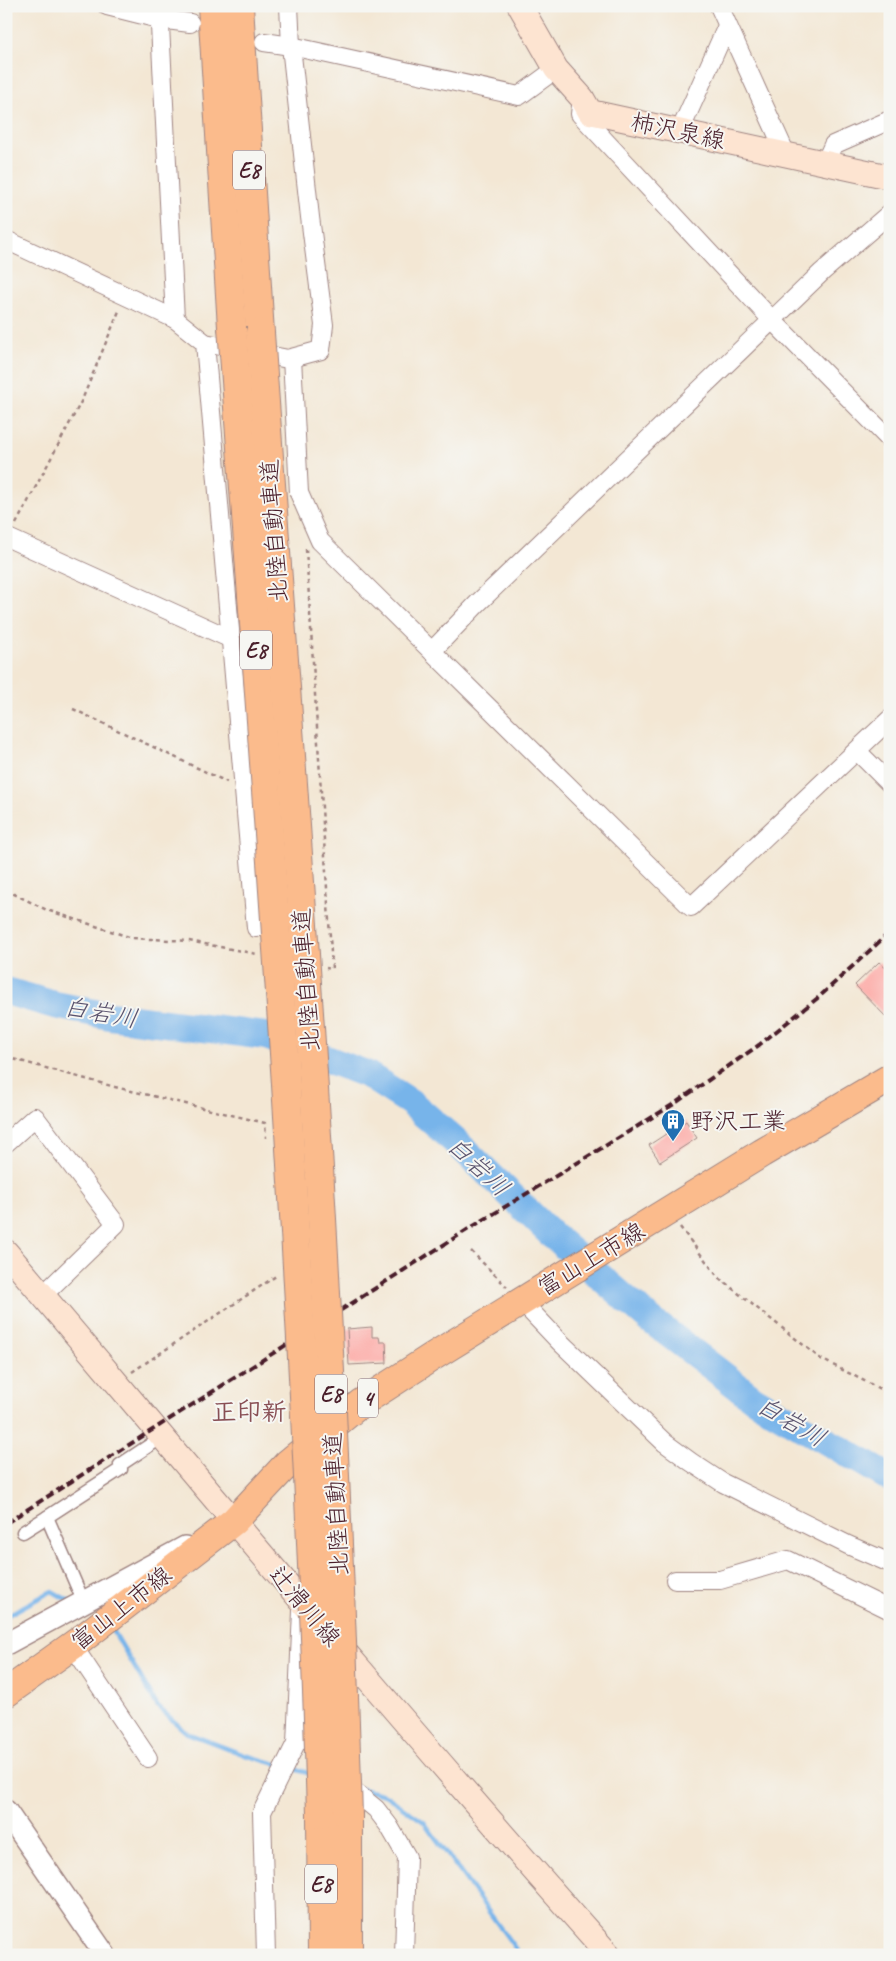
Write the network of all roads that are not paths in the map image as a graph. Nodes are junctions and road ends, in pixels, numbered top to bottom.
1 (107, 6) edge
2 (212, 6) edge
3 (239, 6) edge
4 (289, 6) edge
5 (520, 6) edge
6 (719, 6) edge
7 (159, 12) edge
8 (190, 24) dead end
9 (728, 26) junction
10 (264, 42) dead end
11 (291, 46) junction
12 (556, 69) junction
13 (582, 98) junction
14 (890, 120) edge
15 (680, 131) junction
16 (786, 154) junction
17 (825, 163) junction
18 (890, 177) edge
19 (890, 213) edge
20 (6, 240) edge
21 (175, 319) junction
22 (772, 320) junction
23 (204, 343) junction
24 (292, 358) junction
25 (890, 440) edge
26 (7, 537) edge
27 (231, 639) junction
28 (432, 651) junction
29 (890, 719) edge
30 (858, 751) junction
31 (890, 784) edge
32 (256, 928) dead end
33 (887, 1085) edge
34 (6, 1143) edge
35 (6, 1252) edge
36 (43, 1295) junction
37 (522, 1302) junction
38 (153, 1443) dead end
39 (47, 1517) junction
40 (234, 1521) junction
41 (23, 1532) dead end
42 (890, 1563) edge
43 (675, 1580) dead end
44 (84, 1602) junction
45 (302, 1603) junction
46 (890, 1610) edge
47 (6, 1644) edge
48 (73, 1646) junction
49 (6, 1693) edge
50 (296, 1744) junction
51 (148, 1758) dead end
52 (6, 1811) edge
53 (101, 1953) edge
54 (266, 1955) edge
55 (322, 1955) edge
56 (348, 1955) edge
57 (404, 1955) edge
58 (609, 1955) edge

1 - 7 street
2 - 55 main road, 北陸自動車道 / E8, bridge
3 - 56 main road, 北陸自動車道 / E8, bridge
4 - 11 street
5 - 12 main road, 柿沢泉線
6 - 9 street
7 - 8 street
7 - 21 street
9 - 15 street
9 - 16 street
10 - 11 street
11 - 12 street
11 - 24 street
12 - 13 main road, 柿沢泉線
13 - 15 main road, 柿沢泉線
13 - 22 street
14 - 17 street
15 - 16 main road, 柿沢泉線
16 - 17 main road, 柿沢泉線
17 - 18 main road, 柿沢泉線
19 - 22 street
20 - 21 street
21 - 23 street
22 - 25 street
22 - 28 street
23 - 24 street
23 - 27 street
24 - 28 street
26 - 27 street
27 - 32 street
28 - 30 street
29 - 30 street
30 - 31 street
33 - 37 main road, 富山上市線 / 4
34 - 36 street
35 - 36 main road, 辻滑川線
36 - 40 main road, 辻滑川線
37 - 40 main road, 4
37 - 42 street
38 - 39 street
39 - 41 street
39 - 44 street
40 - 44 street
40 - 45 main road, 辻滑川線
40 - 48 main road, 富山上市線 / 4
43 - 46 street
44 - 47 street
45 - 50 street
45 - 58 main road, 辻滑川線
48 - 49 main road, 富山上市線 / 4
48 - 51 street
50 - 54 street
50 - 57 street
52 - 53 street

